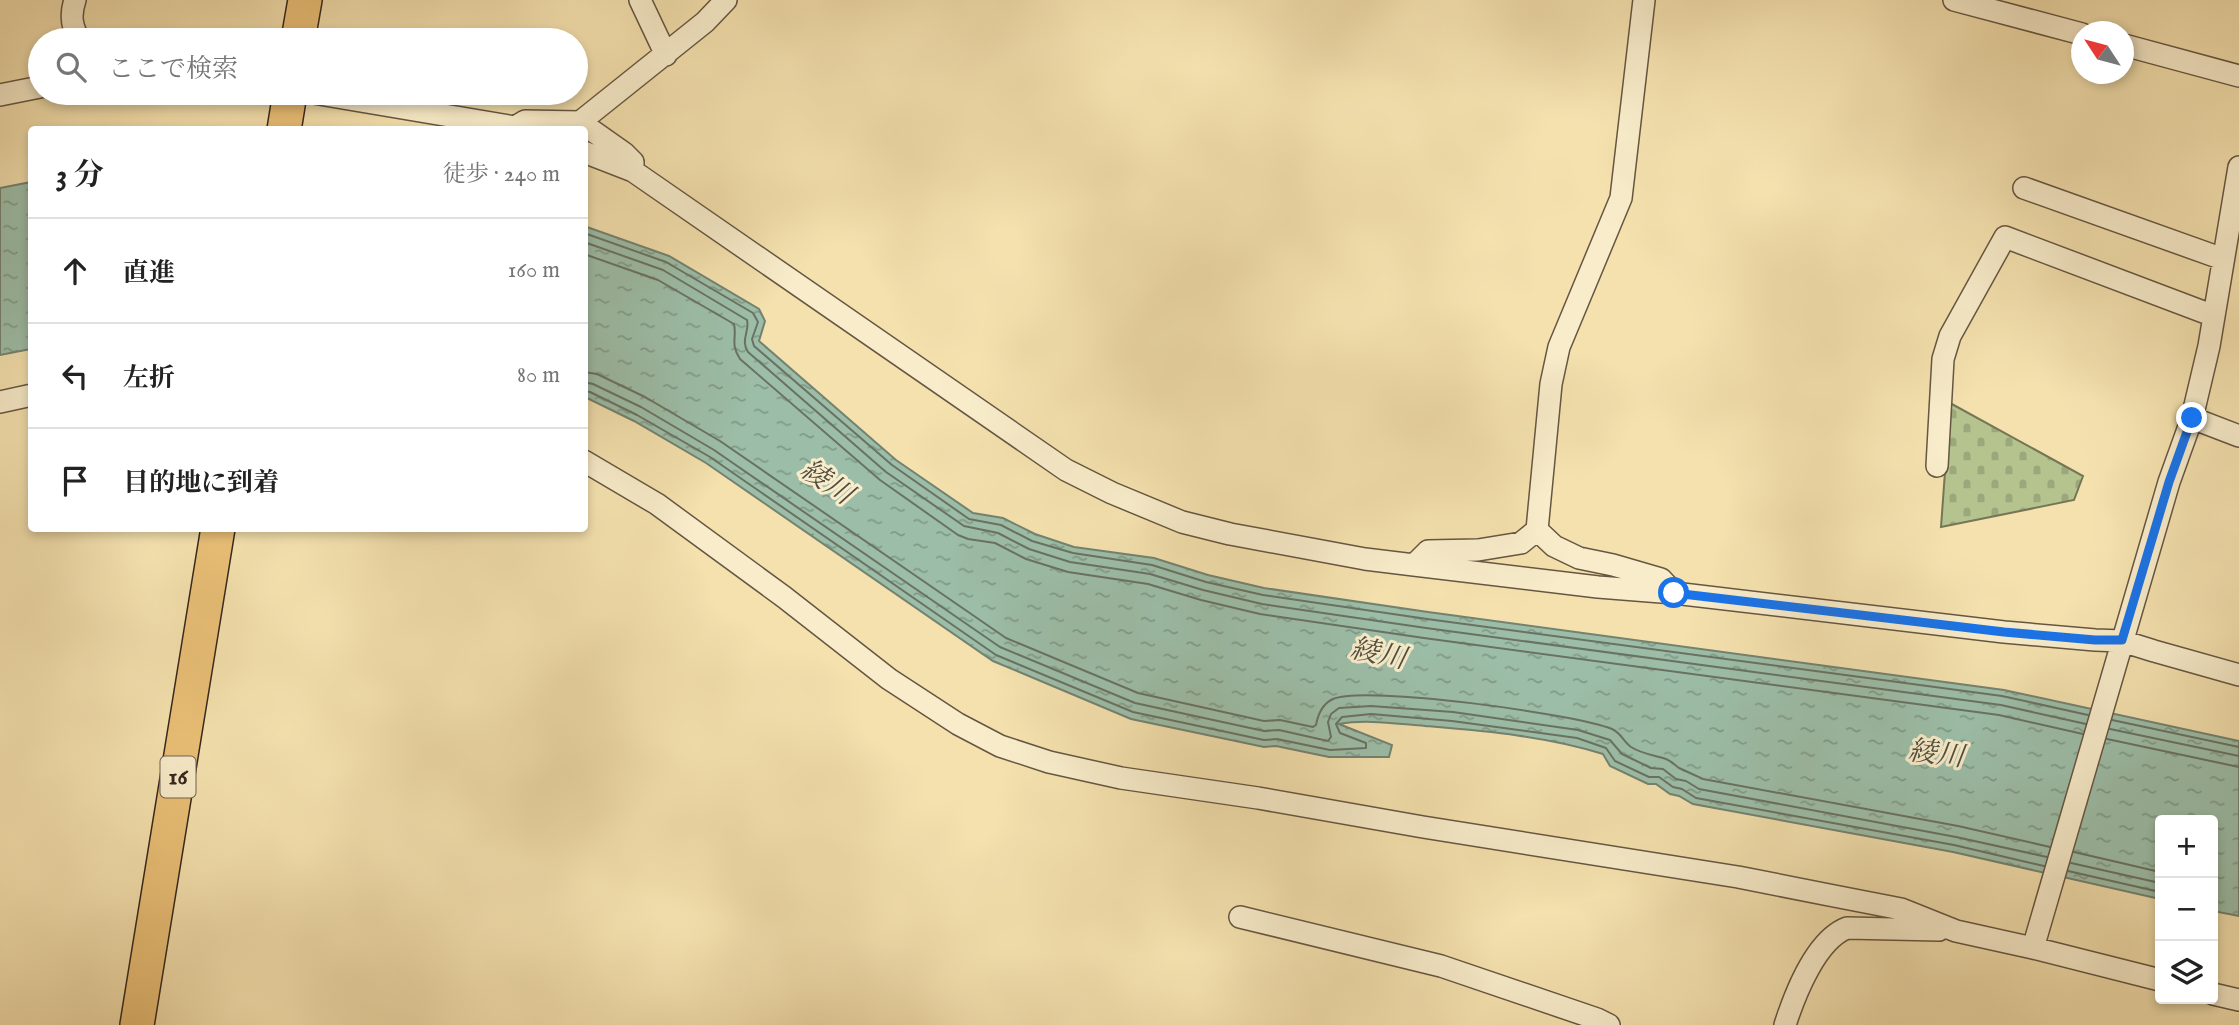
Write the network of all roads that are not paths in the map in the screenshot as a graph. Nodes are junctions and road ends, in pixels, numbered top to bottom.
1 (75, 0) edge
2 (305, 0) edge
3 (640, 0) edge
4 (726, 0) edge
5 (1644, 0) edge
6 (1954, 0) edge
7 (73, 28) edge
8 (300, 28) edge
9 (2071, 31) edge
10 (2134, 48) edge
11 (666, 55) junction
12 (2239, 76) edge
13 (28, 89) edge
14 (0, 95) edge
15 (294, 105) edge
16 (580, 122) junction
17 (499, 126) edge
18 (521, 126) edge
19 (586, 126) edge
20 (588, 128) edge
21 (588, 154) edge
22 (2239, 167) edge
23 (633, 171) junction
24 (2024, 188) dead end
25 (2223, 259) junction
26 (2214, 316) junction
27 (28, 397) edge
28 (0, 402) edge
29 (2192, 418) junction
30 (2239, 436) edge
31 (588, 463) edge
32 (1937, 466) dead end
33 (1537, 530) junction
34 (217, 532) edge
35 (1414, 565) junction
36 (1674, 593) junction
37 (2119, 648) junction
38 (2239, 675) edge
39 (1240, 917) dead end
40 (1956, 930) junction
41 (2034, 943) junction
42 (2155, 979) edge
43 (2218, 995) edge
44 (2239, 1000) edge
45 (137, 1025) edge
46 (1609, 1025) edge
47 (1785, 1025) edge

1 - 7 street
2 - 8 main road
3 - 11 street
4 - 11 street
5 - 33 street
6 - 9 street
10 - 12 street
11 - 16 street
13 - 14 street
15 - 17 street
16 - 18 street
16 - 19 street
20 - 23 street
21 - 23 street
22 - 25 street
23 - 35 street
24 - 25 street
25 - 26 street
26 - 29 street
26 - 32 street
27 - 28 street
29 - 30 street
29 - 37 street
31 - 40 street
33 - 35 street
33 - 36 street
34 - 45 main road, 16
35 - 36 street
36 - 37 street
37 - 38 street
37 - 41 street
39 - 46 street
40 - 41 street
40 - 47 street
41 - 42 street
43 - 44 street

